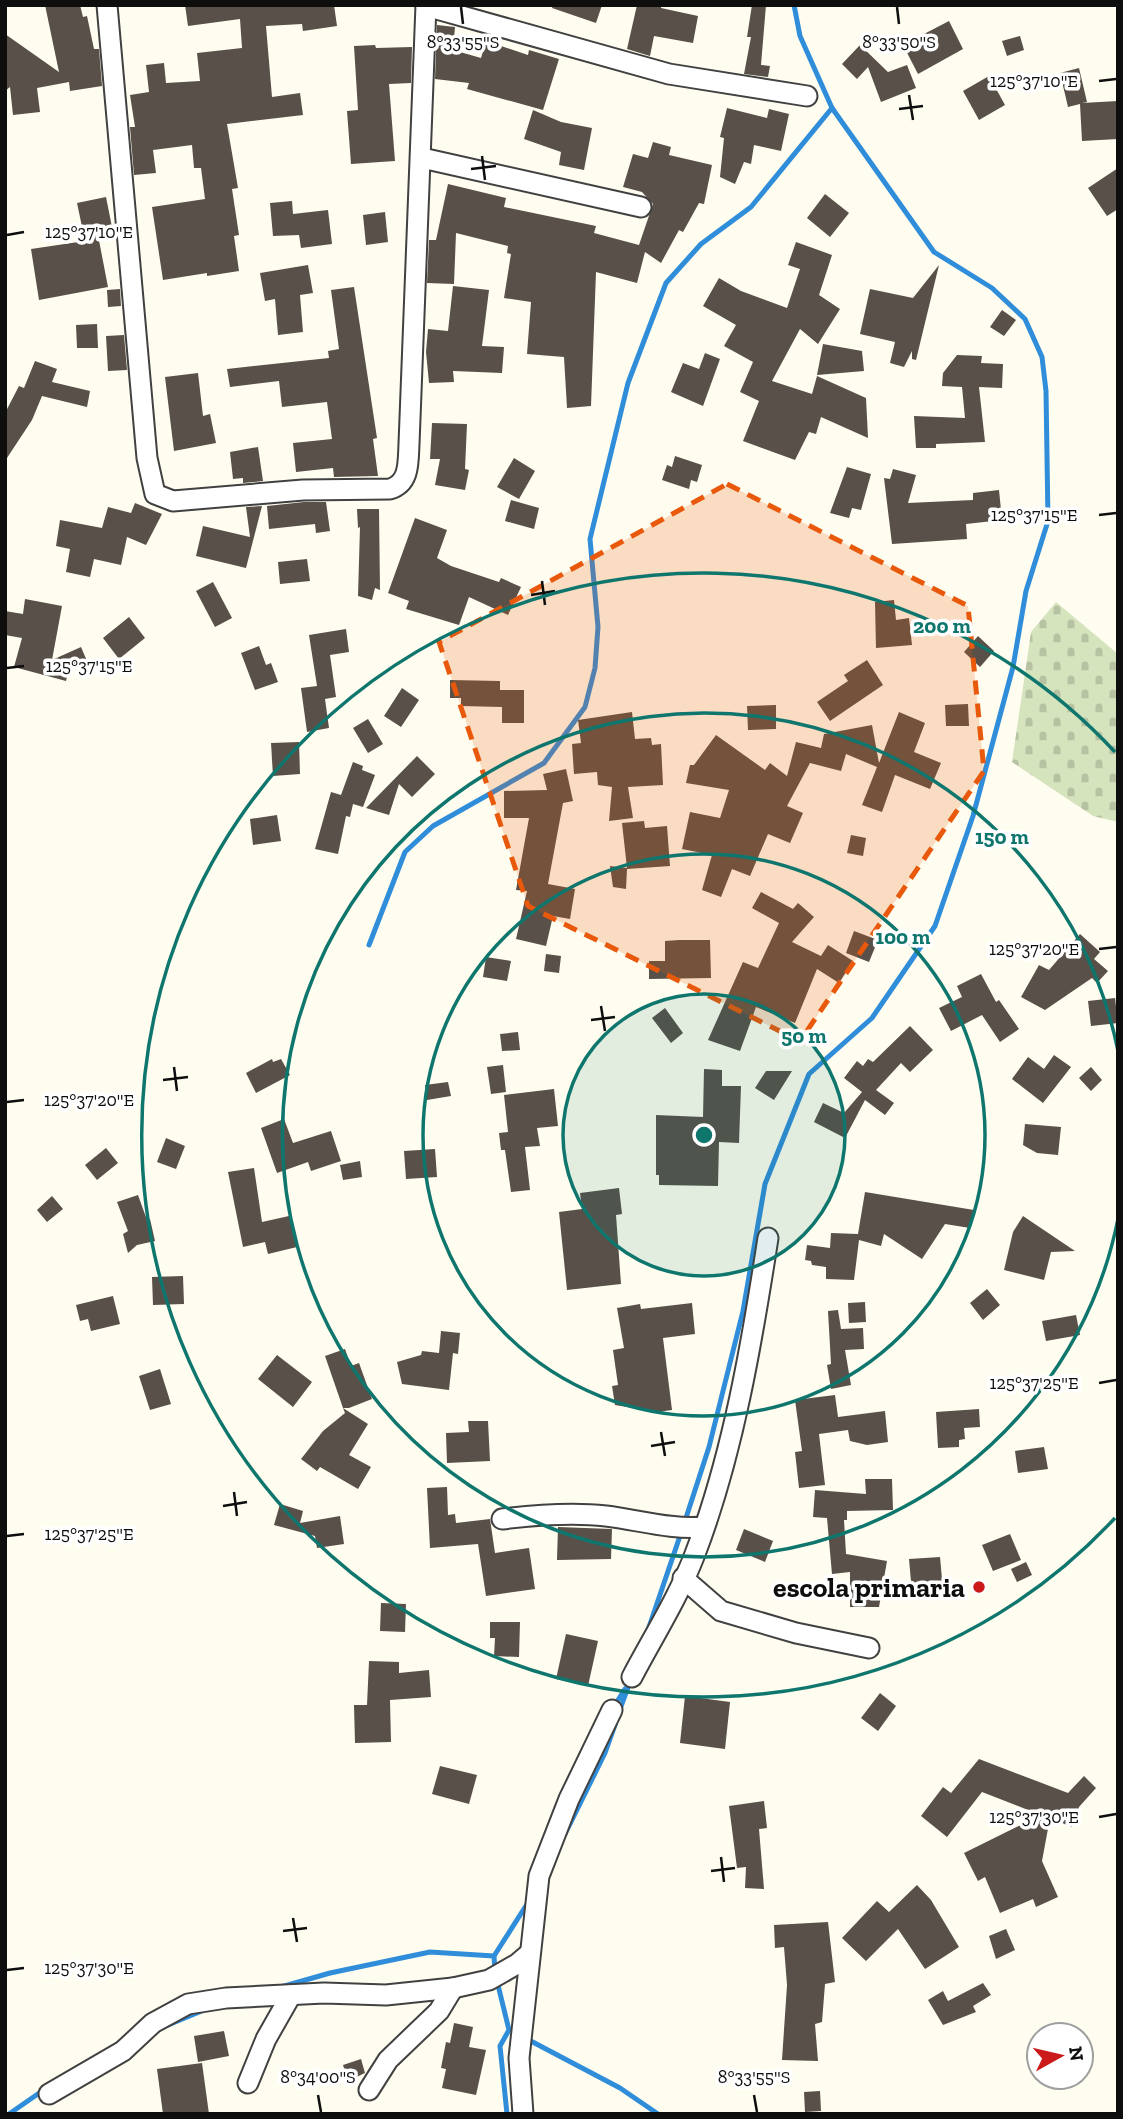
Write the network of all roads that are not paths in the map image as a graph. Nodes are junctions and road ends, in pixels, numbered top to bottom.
1 (107, 5) edge
2 (426, 6) edge
3 (807, 96) dead end
4 (422, 158) junction
5 (642, 207) dead end
6 (768, 1238) dead end
7 (502, 1519) dead end
8 (704, 1527) junction
9 (683, 1578) junction
10 (869, 1648) dead end
11 (632, 1677) dead end
12 (612, 1710) dead end
13 (530, 1953) junction
14 (453, 1988) junction
15 (291, 1995) junction
16 (248, 2083) dead end
17 (369, 2090) dead end
18 (49, 2094) dead end
19 (523, 2114) edge

1 - 4 street
2 - 3 street
2 - 4 street
4 - 5 street
6 - 8 street
7 - 8 street
8 - 9 street
9 - 10 street
9 - 11 street
12 - 13 street
13 - 14 street
13 - 19 street
14 - 15 street
14 - 17 street
15 - 16 street
15 - 18 street

